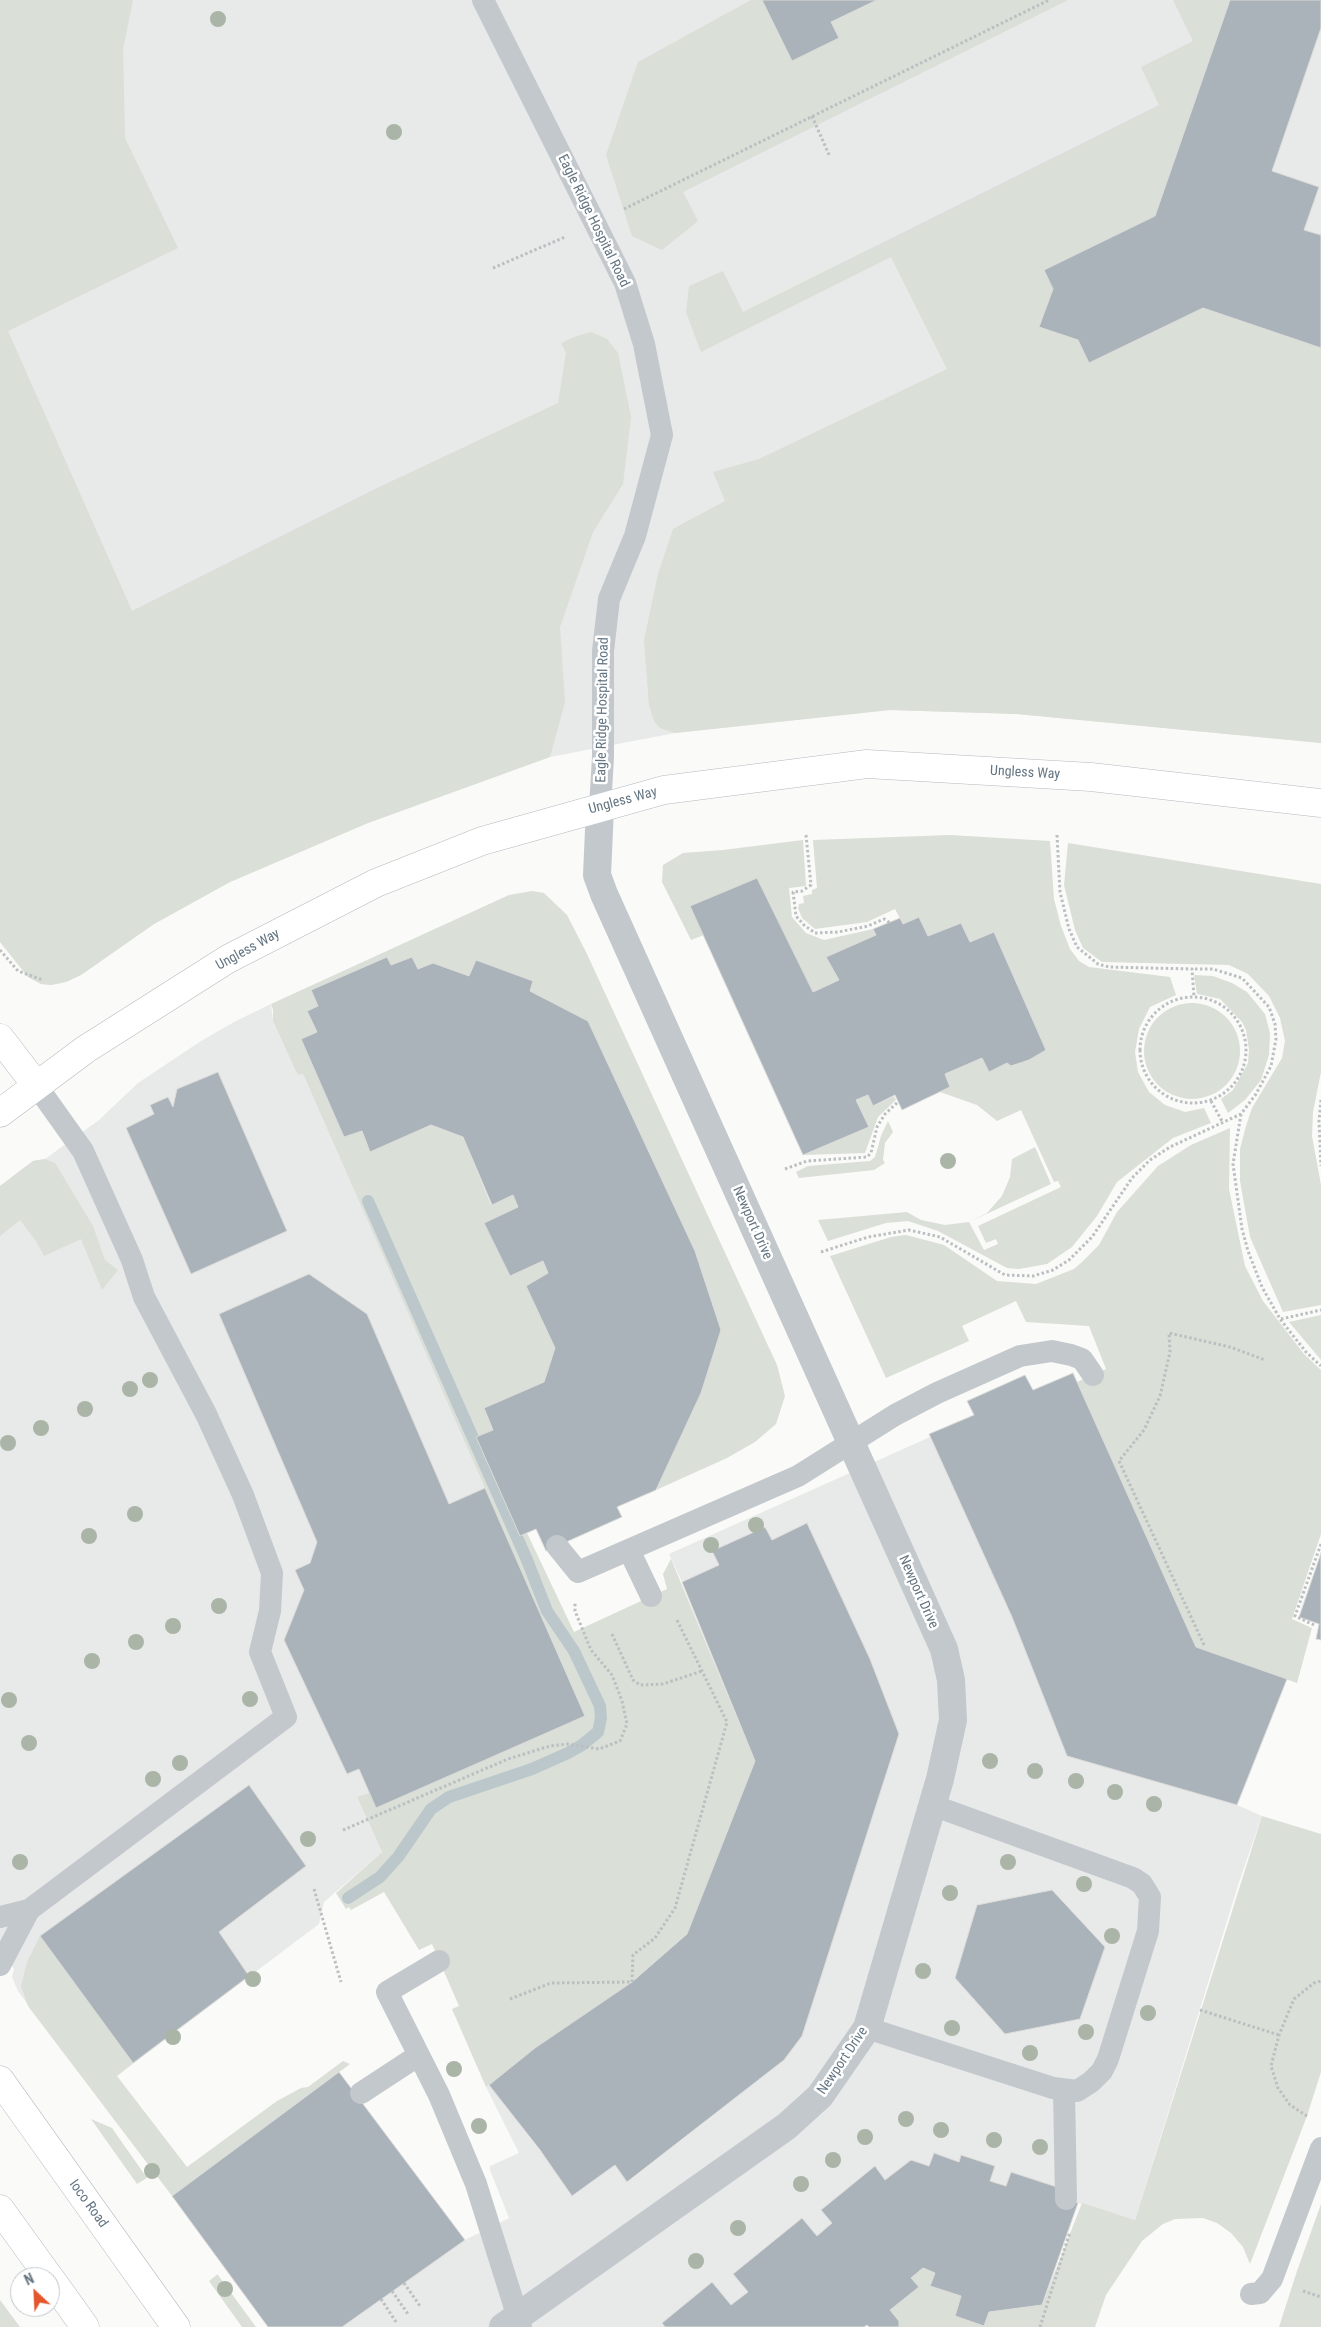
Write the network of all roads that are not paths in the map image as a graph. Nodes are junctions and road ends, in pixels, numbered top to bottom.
1 (483, 0) edge
2 (1321, 803) edge
3 (600, 808) junction
4 (0, 1038) edge
5 (36, 1085) junction
6 (0, 1113) edge
7 (1093, 1375) dead end
8 (851, 1443) junction
9 (557, 1546) dead end
10 (629, 1550) junction
11 (651, 1596) dead end
12 (932, 1806) junction
13 (29, 1910) junction
14 (0, 1917) edge
15 (439, 1961) dead end
16 (0, 1965) edge
17 (867, 2028) junction
18 (419, 2055) junction
19 (0, 2080) edge
20 (1064, 2091) junction
21 (361, 2093) dead end
22 (1321, 2148) edge
23 (1066, 2199) dead end
24 (0, 2209) edge
25 (42, 2267) edge
26 (60, 2292) edge
27 (1251, 2294) dead end
28 (514, 2323) edge
29 (85, 2327) edge
30 (176, 2327) edge

1 - 3 lane, Eagle Ridge Hospital Road
2 - 3 street, Ungless Way
3 - 5 street, Ungless Way
3 - 8 street, Newport Drive
4 - 5 street
5 - 6 street, Ungless Way
5 - 13 lane
7 - 8 lane
8 - 10 lane
8 - 12 street, Newport Drive
9 - 10 lane
10 - 11 lane
12 - 17 street, Newport Drive
12 - 20 lane
13 - 14 lane
13 - 16 lane
15 - 18 lane
17 - 20 lane
17 - 28 street, Newport Drive
18 - 21 lane
18 - 28 lane
19 - 30 street, Ioco Road
20 - 23 lane
22 - 27 lane
24 - 25 street
26 - 29 street

